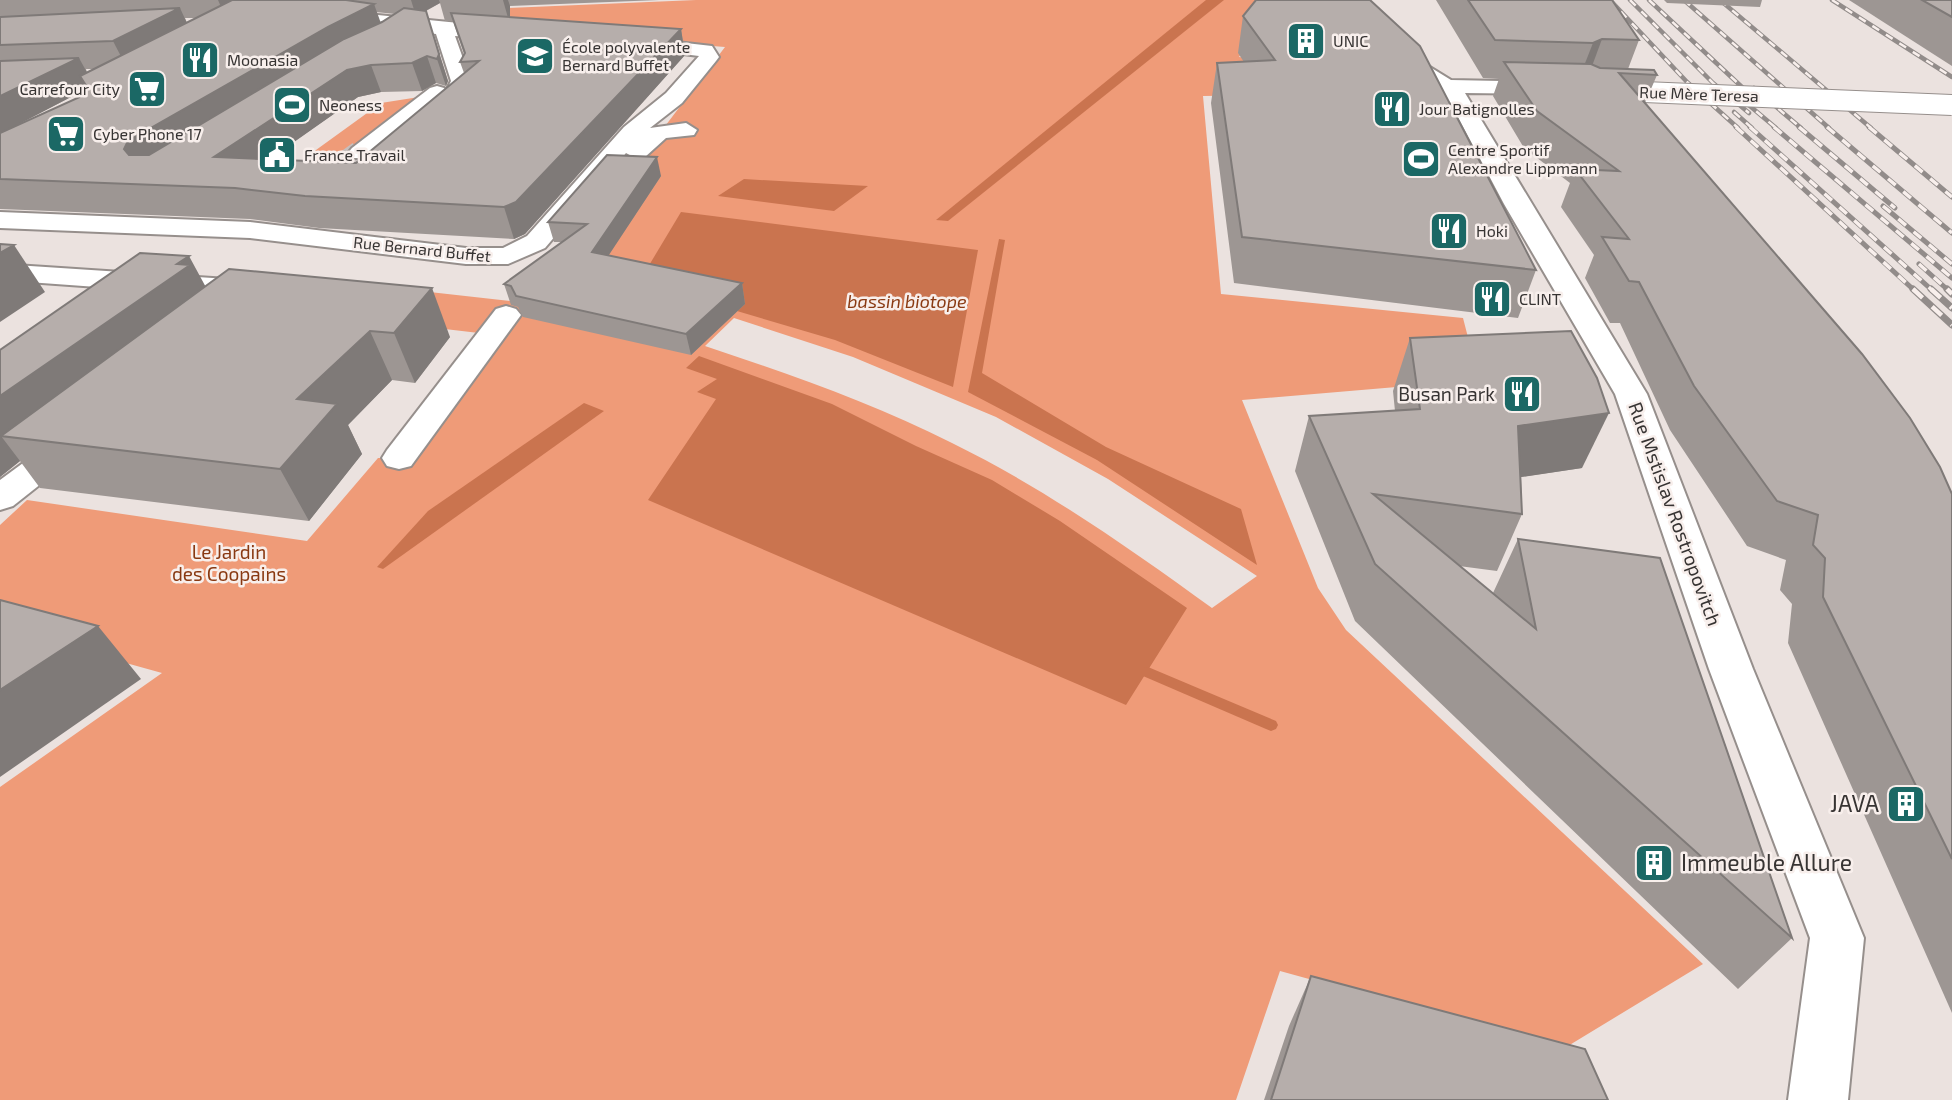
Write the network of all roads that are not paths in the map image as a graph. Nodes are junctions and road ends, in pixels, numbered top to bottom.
1 (1349, 0) edge
2 (451, 7) dead end
3 (312, 15) edge
4 (415, 24) junction
5 (444, 30) junction
6 (532, 36) edge
7 (383, 42) edge
8 (613, 42) edge
9 (1446, 86) junction
10 (1952, 105) edge
11 (686, 130) dead end
12 (360, 153) dead end
13 (0, 219) edge
14 (556, 255) edge
15 (0, 272) edge
16 (506, 315) dead end
17 (228, 322) edge
18 (100, 421) edge
19 (399, 458) dead end
20 (0, 498) edge
21 (1818, 1100) edge

1 - 9 street, Rue Mstislav Rostropovitch
2 - 4 street
3 - 4 street
4 - 5 street
4 - 7 street
5 - 6 street
5 - 12 street
8 - 13 street, Rue Bernard Buffet
9 - 10 street, Rue Mère Teresa, bridge
9 - 21 street, Rue Mstislav Rostropovitch
11 - 14 street
15 - 17 street
16 - 19 street
18 - 20 street

